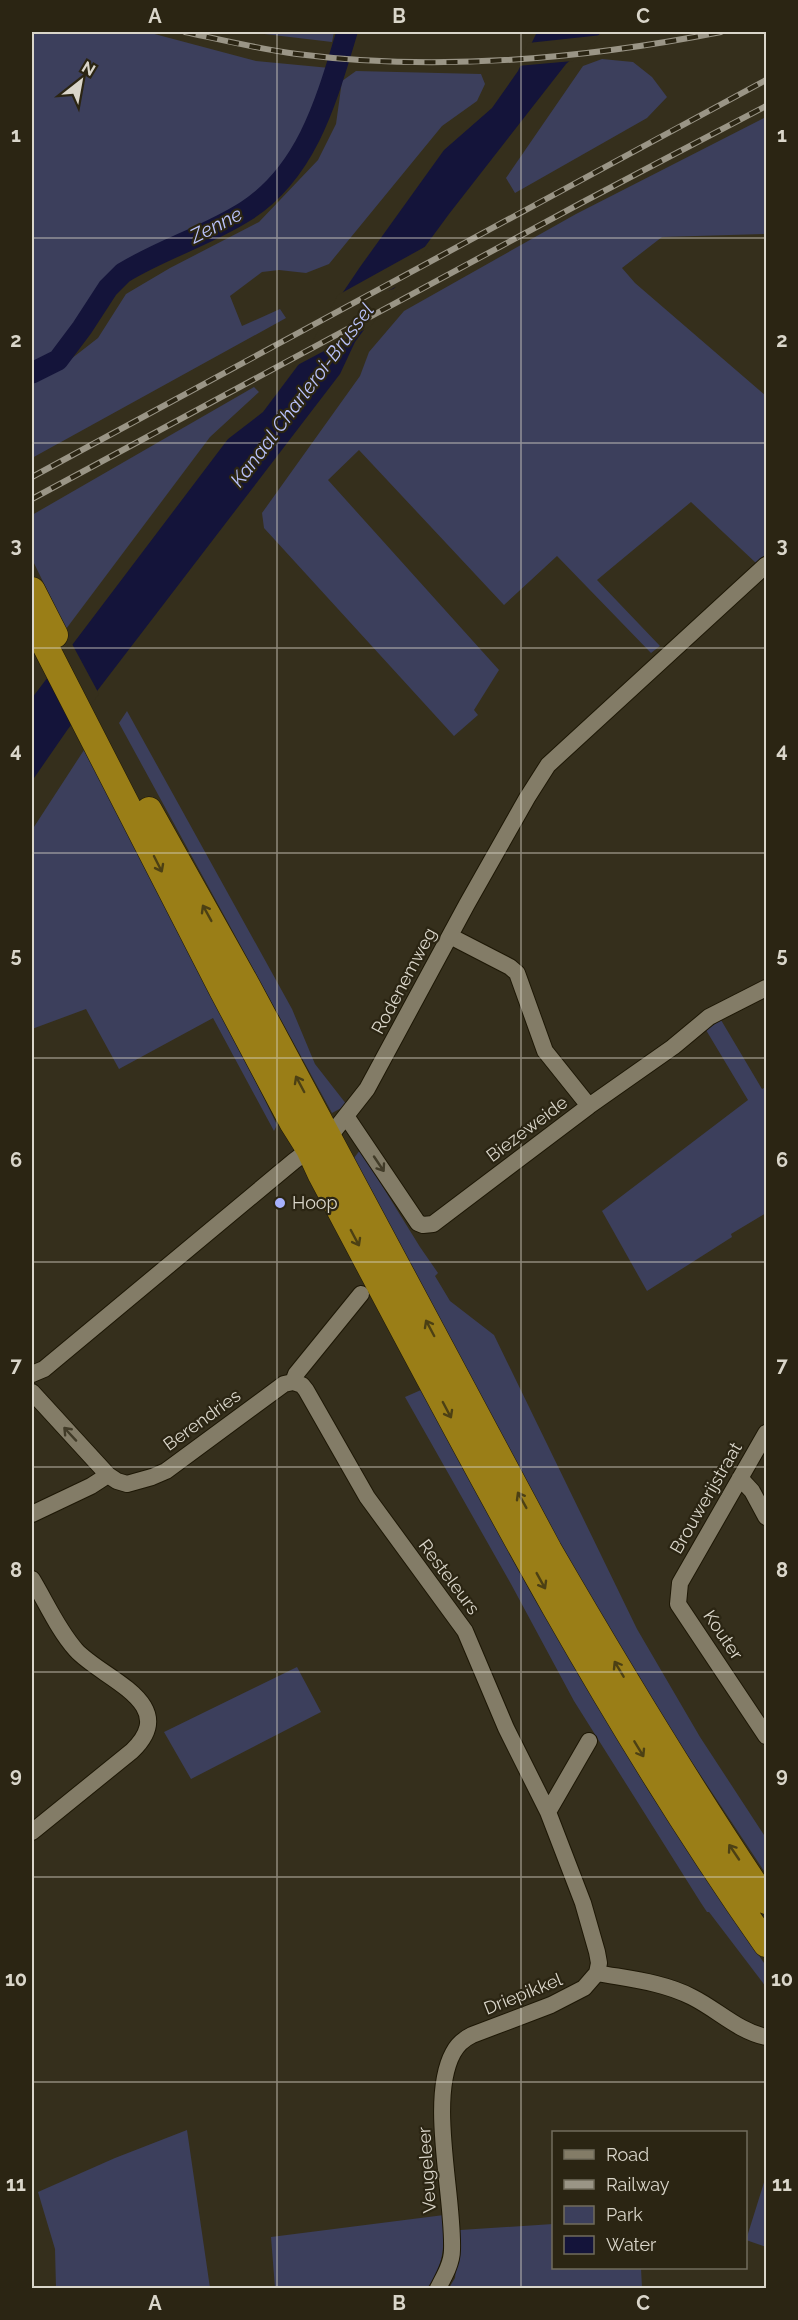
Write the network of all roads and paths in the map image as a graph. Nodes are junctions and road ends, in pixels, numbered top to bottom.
1 (766, 565) edge
2 (32, 590) edge
3 (32, 620) edge
4 (128, 790) junction
5 (450, 936) junction
6 (766, 988) edge
7 (589, 1106) junction
8 (346, 1116) junction
9 (318, 1142) junction
10 (361, 1294) dead end
11 (32, 1374) edge
12 (293, 1382) junction
13 (32, 1392) edge
14 (766, 1433) edge
15 (108, 1475) junction
16 (740, 1478) junction
17 (32, 1514) edge
18 (766, 1517) edge
19 (32, 1579) edge
20 (680, 1582) joint
21 (766, 1736) edge
22 (589, 1741) dead end
23 (548, 1812) junction
24 (32, 1832) edge
25 (766, 1901) edge
26 (766, 1944) edge
27 (597, 1972) junction
28 (766, 2037) edge
29 (456, 2048) joint
30 (438, 2289) edge

1 - 5 street, Rodenemweg
2 - 4 highway
3 - 4 highway
4 - 9 highway
5 - 7 street
5 - 8 street, Rodenemweg
6 - 7 street, Biezeweide
8 -> 7 street, Biezeweide
8 - 9 street, Rodenemweg
9 - 11 street, Rodenemweg
25 -> 9 highway
9 -> 26 highway
10 - 12 street, Berendries
12 - 15 street, Berendries
12 - 23 street, Resteleurs
15 -> 13 street
14 - 16 street, Brouwerijstraat
15 - 17 street
16 - 18 street
16 - 20 street, Brouwerijstraat
19 - 24 street
20 - 21 street, Kouter
22 - 23 street
23 - 27 street, Resteleurs
27 - 28 street
27 - 29 street, Driepikkel
29 - 30 street, Veugeleer

